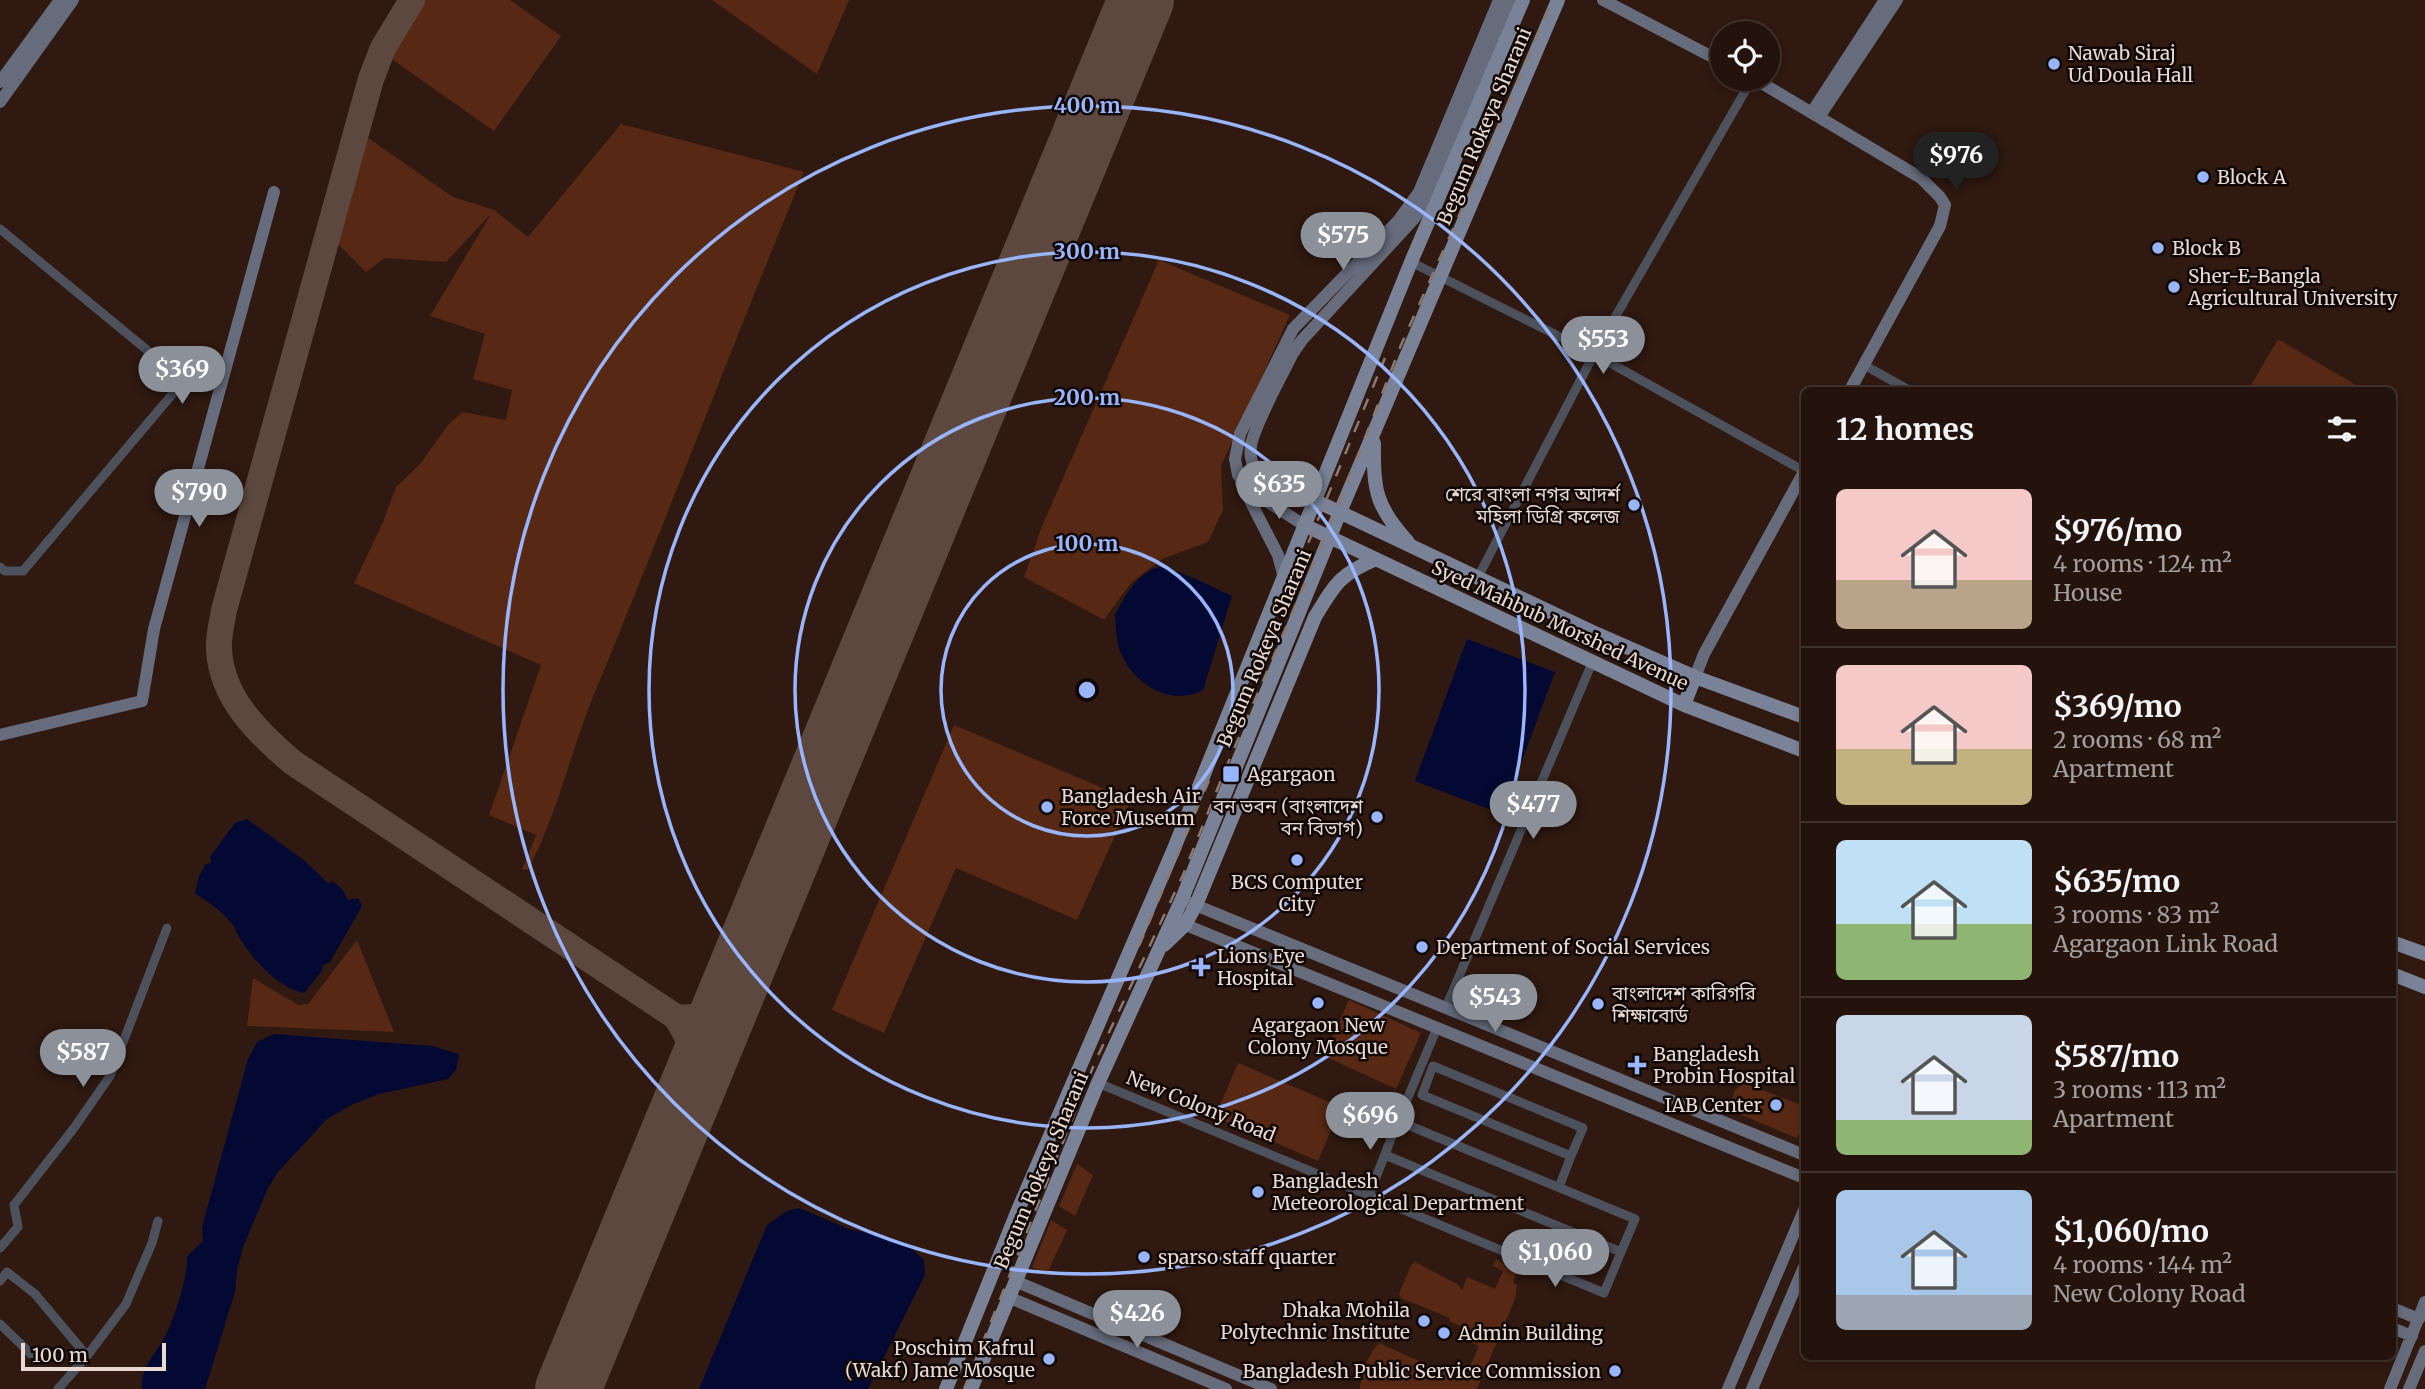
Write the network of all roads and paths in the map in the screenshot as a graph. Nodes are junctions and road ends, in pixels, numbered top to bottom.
1 (60, 0) edge
2 (73, 0) edge
3 (1499, 0) edge
4 (1511, 0) edge
5 (1522, 0) edge
6 (1558, 0) edge
7 (1603, 0) edge
8 (1885, 0) edge
9 (1896, 0) edge
10 (1710, 56) edge
11 (0, 82) edge
12 (1747, 91) edge
13 (1775, 91) edge
14 (0, 102) edge
15 (1816, 115) junction
16 (274, 192) dead end
17 (0, 229) edge
18 (1411, 262) junction
19 (1441, 277) junction
20 (1594, 354) junction
21 (1864, 365) junction
22 (1852, 387) edge
23 (1904, 387) edge
24 (1374, 435) junction
25 (1801, 470) edge
26 (1238, 475) junction
27 (1801, 477) edge
28 (1314, 500) junction
29 (1340, 512) junction
30 (1304, 524) junction
31 (1331, 537) junction
32 (1412, 547) junction
33 (1376, 559) junction
34 (0, 567) edge
35 (1284, 578) junction
36 (1477, 579) junction
37 (1592, 663) junction
38 (1695, 677) junction
39 (1684, 705) junction
40 (1801, 716) edge
41 (0, 735) edge
42 (1801, 750) edge
43 (1182, 899) junction
44 (1196, 905) junction
45 (1179, 922) junction
46 (167, 928) dead end
47 (2396, 943) edge
48 (2425, 954) edge
49 (2396, 976) edge
50 (2425, 987) edge
51 (1446, 1007) junction
52 (1437, 1028) junction
53 (1076, 1073) junction
54 (1098, 1083) junction
55 (1657, 1094) junction
56 (1649, 1115) junction
57 (1398, 1121) junction
58 (1801, 1154) edge
59 (1385, 1155) junction
60 (1571, 1156) junction
61 (1801, 1177) edge
62 (1559, 1187) junction
63 (1369, 1195) junction
64 (1801, 1217) edge
65 (158, 1222) dead end
66 (0, 1248) edge
67 (1621, 1252) junction
68 (993, 1271) junction
69 (1801, 1274) edge
70 (0, 1281) edge
71 (1016, 1281) junction
72 (986, 1287) junction
73 (1008, 1297) junction
74 (2425, 1302) edge
75 (2396, 1309) edge
76 (2419, 1318) junction
77 (0, 1324) edge
78 (2396, 1330) edge
79 (2412, 1336) junction
80 (2425, 1351) edge
81 (31, 1354) dead end
82 (87, 1356) junction
83 (58, 1389) edge
84 (946, 1389) edge
85 (971, 1389) edge
86 (1226, 1389) edge
87 (1271, 1389) edge
88 (1728, 1389) edge
89 (1752, 1389) edge
90 (2390, 1389) edge
91 (2409, 1389) edge

1 - 11 street
2 - 14 street
3 - 26 street
4 - 28 street
5 - 18 main road, Begum Rokeya Sharani
6 - 19 main road, Begum Rokeya Sharani
7 - 10 street
8 - 15 street
9 - 15 street
12 - 20 street
13 - 15 street
15 - 21 street
16 - 41 street
17 - 34 street
18 - 19 street
18 - 28 main road, Begum Rokeya Sharani
19 - 20 street
19 - 24 main road, Begum Rokeya Sharani
20 - 25 street
20 - 36 street
21 - 22 street
21 - 23 street
24 - 29 main road, Begum Rokeya Sharani
24 - 32 main road
26 - 30 street
26 - 35 street
27 - 38 street
28 - 29 main road, Syed Mahbub Morshed Avenue
28 - 30 main road, Begum Rokeya Sharani
29 - 31 main road, Begum Rokeya Sharani
29 - 32 main road, Syed Mahbub Morshed Avenue
30 - 31 main road, Syed Mahbub Morshed Avenue
30 - 35 main road, Begum Rokeya Sharani
31 - 33 main road, Syed Mahbub Morshed Avenue
31 - 43 main road, Begum Rokeya Sharani
32 - 36 main road, Syed Mahbub Morshed Avenue
33 - 37 main road, Syed Mahbub Morshed Avenue
33 - 44 main road
35 - 53 main road, Begum Rokeya Sharani
36 - 38 main road, Syed Mahbub Morshed Avenue
37 - 39 main road, Syed Mahbub Morshed Avenue
37 - 51 street
38 - 39 main road
38 - 40 main road, Syed Mahbub Morshed Avenue
39 - 42 main road, Syed Mahbub Morshed Avenue
43 - 44 street
43 - 45 main road, Begum Rokeya Sharani
44 - 45 main road
44 - 51 street
45 - 52 street
45 - 54 main road, Begum Rokeya Sharani
46 - 66 street
47 - 48 main road
49 - 50 main road
51 - 52 street
51 - 55 street
52 - 56 street
52 - 57 street
53 - 54 main road
53 - 68 main road, Begum Rokeya Sharani
54 - 63 street, New Colony Road
54 - 71 main road, Begum Rokeya Sharani
55 - 56 street
55 - 58 street
56 - 61 street
57 - 59 street
57 - 62 street, New Colony Road
59 - 63 street
59 - 67 street
60 - 60 street
60 - 62 street
62 - 67 street, New Colony Road
63 - 67 street, New Colony Road
64 - 88 street
65 - 82 street
68 - 71 main road
68 - 72 main road, Begum Rokeya Sharani
69 - 89 street
70 - 82 street
71 - 73 main road, Begum Rokeya Sharani
71 - 87 street
72 - 73 main road
72 - 84 main road, Begum Rokeya Sharani
73 - 85 main road, Begum Rokeya Sharani
73 - 86 street
74 - 76 street
75 - 76 street
76 - 79 street
77 - 81 street
78 - 79 street
79 - 90 street
80 - 91 street
82 - 83 street

